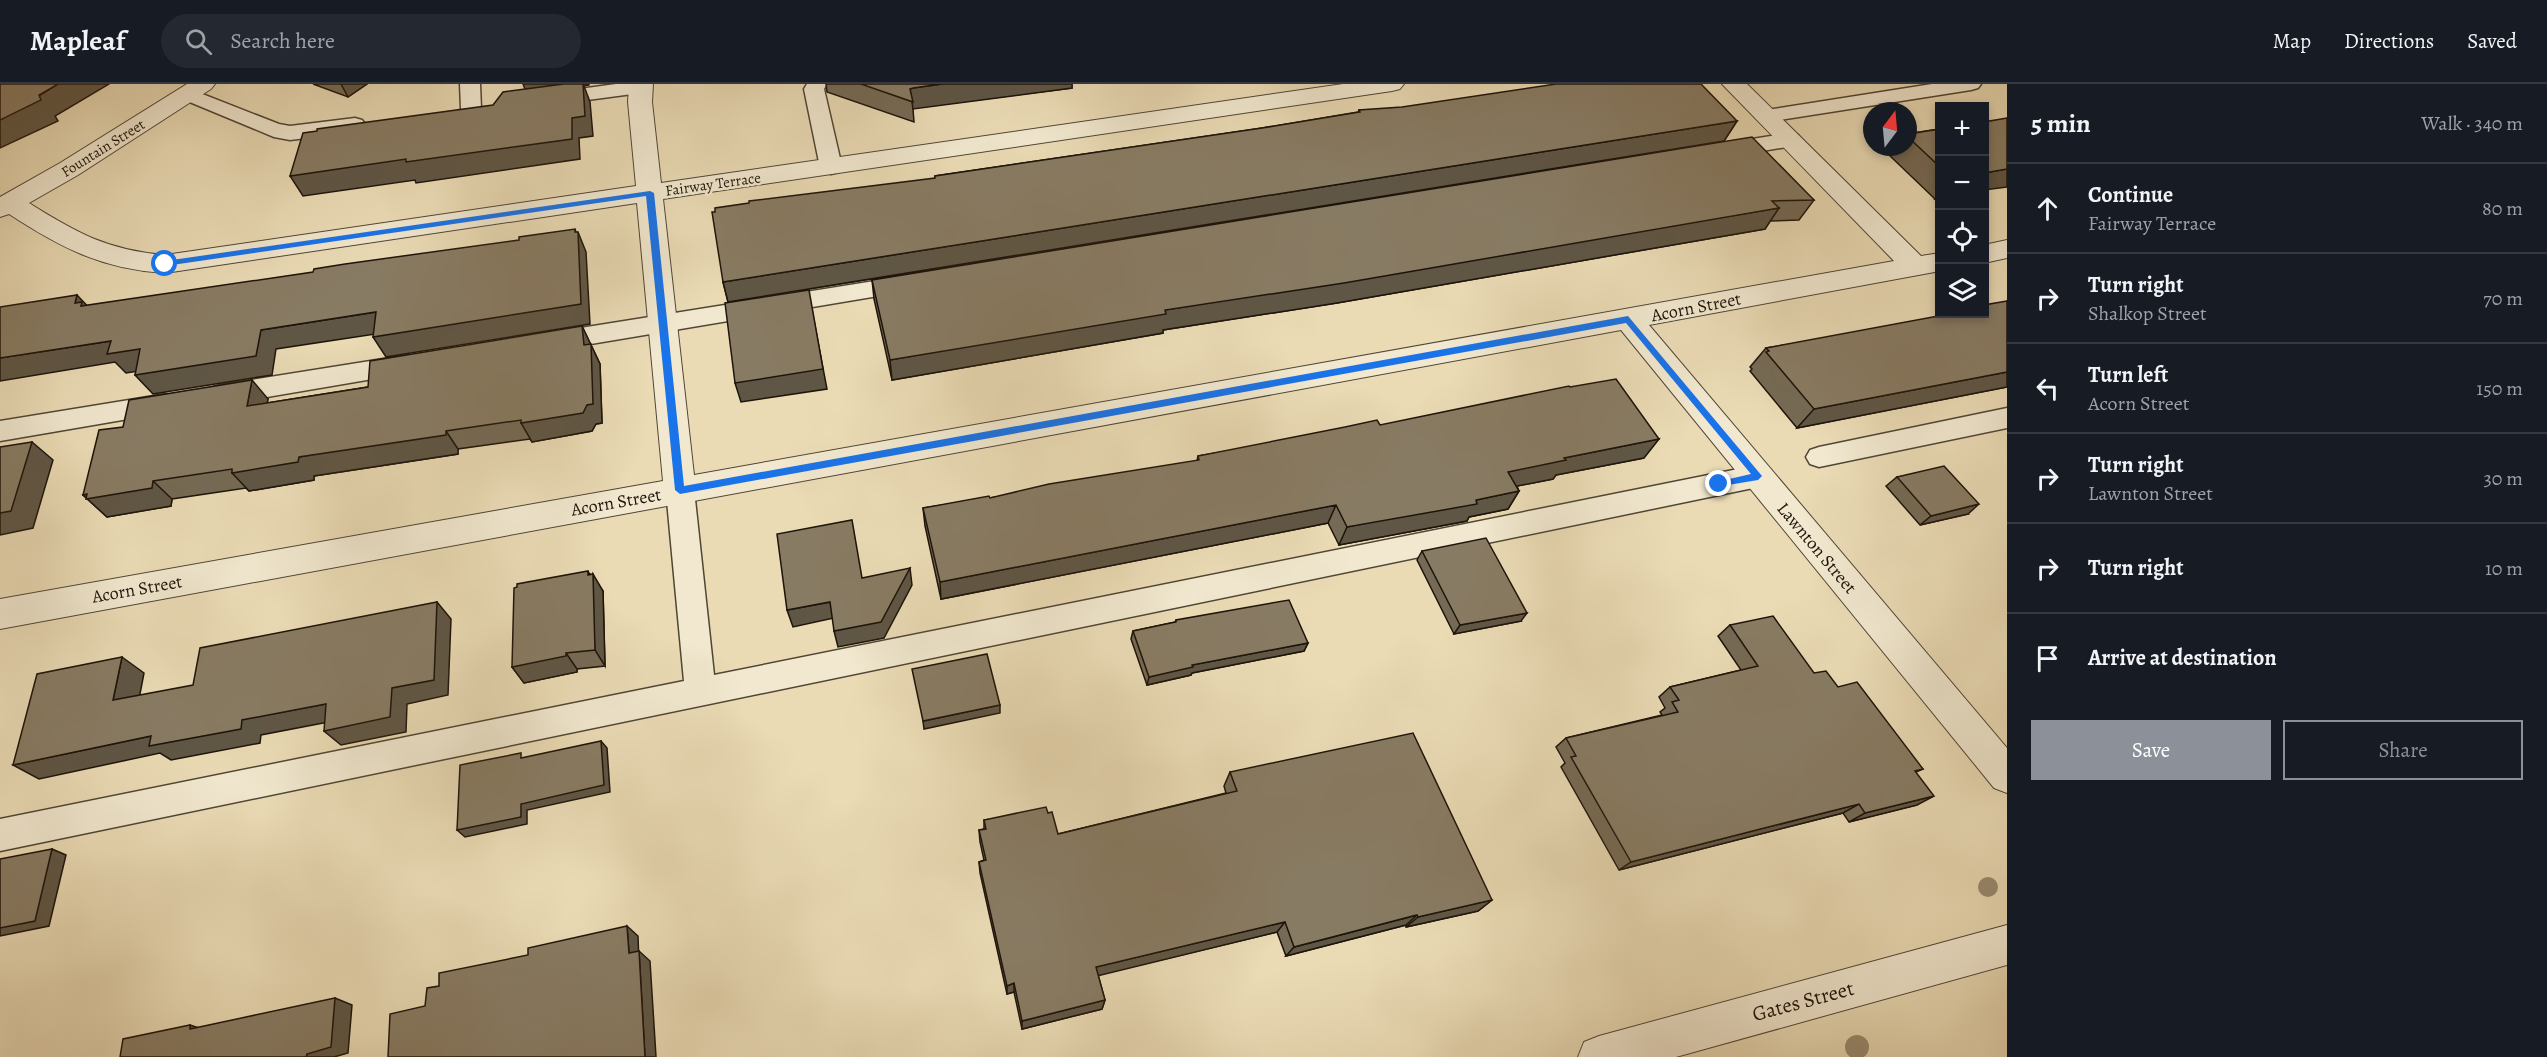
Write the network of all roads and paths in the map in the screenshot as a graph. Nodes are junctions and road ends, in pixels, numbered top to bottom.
1 (470, 84) edge
2 (816, 84) edge
3 (1392, 84) edge
4 (1734, 84) edge
5 (1971, 84) edge
6 (640, 86) edge
7 (1920, 88) edge
8 (195, 89) edge
9 (526, 102) edge
10 (493, 106) edge
11 (471, 109) junction
12 (448, 112) edge
13 (1767, 116) junction
14 (377, 122) edge
15 (1790, 140) junction
16 (1703, 154) edge
17 (831, 167) junction
18 (650, 193) junction
19 (6, 206) edge
20 (2007, 249) edge
21 (1989, 253) edge
22 (1927, 264) edge
23 (930, 280) edge
24 (1628, 319) junction
25 (664, 323) junction
26 (525, 346) edge
27 (432, 361) edge
28 (2007, 418) edge
29 (0, 431) edge
30 (1819, 457) dead end
31 (1758, 476) junction
32 (680, 490) junction
33 (0, 614) edge
34 (700, 691) junction
35 (2007, 776) edge
36 (0, 835) edge
37 (2007, 945) edge
38 (1599, 1057) edge

1 - 11 lane
2 - 17 lane
3 - 17 street, Fairway Terrace
4 - 13 street
5 - 7 lane
6 - 9 lane
6 - 18 street
7 - 13 lane
8 - 14 lane
8 - 19 street, Fountain Street
10 - 11 lane
11 - 12 lane
13 - 15 street
15 - 16 lane
15 - 22 street
17 - 18 street, Fairway Terrace
18 - 19 street, Fairway Terrace
18 - 25 street
20 - 21 street
22 - 24 street, Acorn Street
23 - 25 lane
24 - 31 street, Lawnton Street
24 - 32 street, Acorn Street
25 - 26 lane
25 - 32 street
27 - 29 lane
28 - 30 lane
31 - 34 lane
31 - 35 street, Lawnton Street
32 - 33 street, Acorn Street
32 - 34 lane
34 - 36 lane
37 - 38 street, Gates Street

